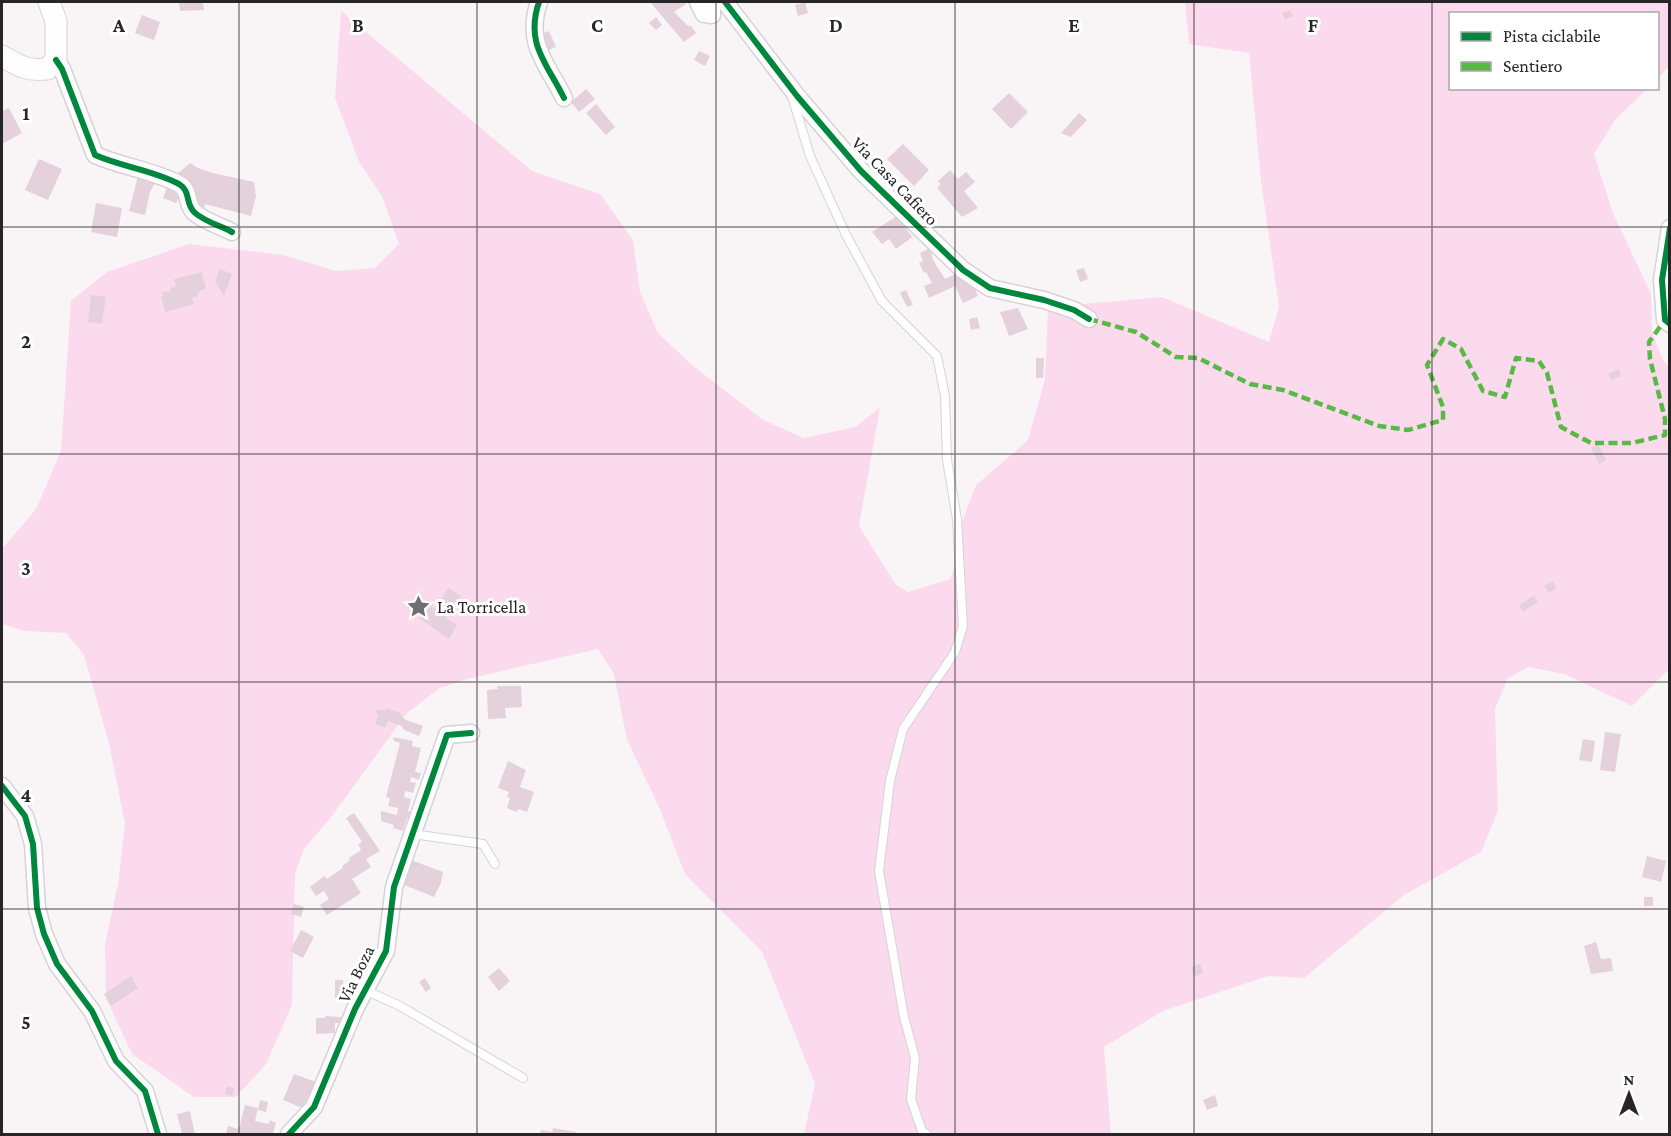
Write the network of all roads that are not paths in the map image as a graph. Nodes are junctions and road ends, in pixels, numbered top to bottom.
1 (50, 2) edge
2 (539, 2) edge
3 (698, 2) edge
4 (712, 2) edge
5 (725, 2) edge
6 (2, 56) edge
7 (56, 60) junction
8 (788, 84) junction
9 (564, 98) dead end
10 (1670, 228) edge
11 (232, 232) dead end
12 (1089, 319) dead end
13 (1670, 324) edge
14 (471, 733) dead end
15 (2, 786) edge
16 (413, 834) junction
17 (495, 864) dead end
18 (365, 990) junction
19 (523, 1078) dead end
20 (158, 1134) edge
21 (289, 1134) edge
22 (926, 1134) edge

1 - 7 street
2 - 9 street
3 - 4 street
5 - 8 street, Via Casa Cafiero
6 - 7 street
7 - 11 street
8 - 12 street, Via Casa Cafiero
8 - 22 lane
10 - 13 street
14 - 16 street, Via Boza
15 - 20 street
16 - 17 lane
16 - 18 street, Via Boza
18 - 19 lane, Via Boza
18 - 21 street, Via Boza

